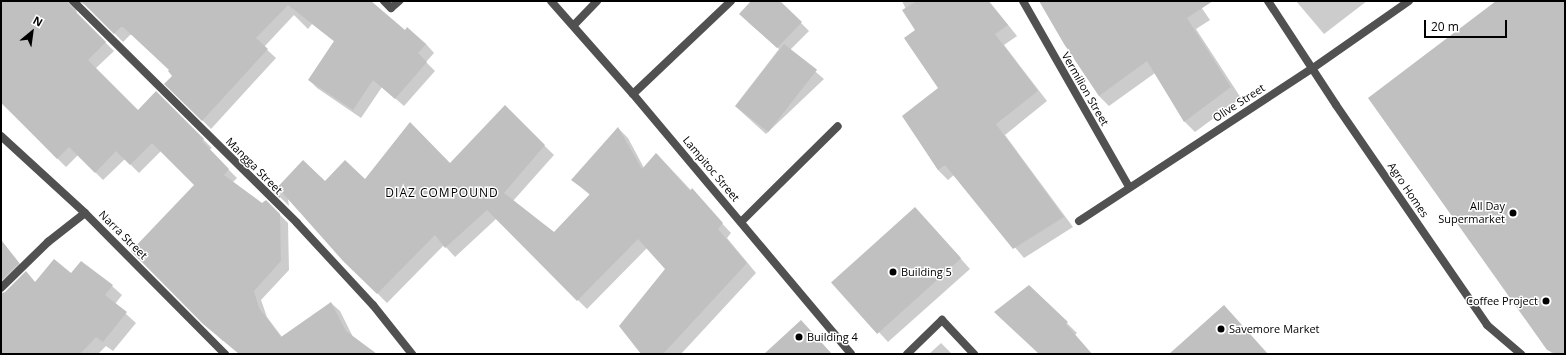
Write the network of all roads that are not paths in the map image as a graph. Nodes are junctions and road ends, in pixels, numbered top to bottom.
1 (73, 1) edge
2 (384, 1) edge
3 (399, 1) edge
4 (551, 1) edge
5 (597, 1) edge
6 (731, 1) edge
7 (1023, 1) edge
8 (1268, 1) edge
9 (1409, 1) edge
10 (574, 26) junction
11 (1313, 68) junction
12 (633, 94) junction
13 (838, 126) dead end
14 (1, 136) edge
15 (1129, 187) junction
16 (85, 213) junction
17 (1079, 221) dead end
18 (741, 222) junction
19 (1, 288) edge
20 (225, 354) edge
21 (412, 354) edge
22 (851, 354) edge
23 (907, 354) edge
24 (974, 354) edge
25 (1521, 354) edge

1 - 21 street, Mangga Street
2 - 3 street
4 - 10 street, Lampitoc Street
5 - 10 street
6 - 12 street
7 - 15 street, Vermilion Street
8 - 11 street, Agro Homes
9 - 11 street, Olive Street
10 - 12 street, Lampitoc Street
11 - 15 street, Olive Street
11 - 25 street, Agro Homes
12 - 18 street, Lampitoc Street
13 - 18 street
14 - 16 street, Narra Street
15 - 17 street, Olive Street
16 - 19 street
16 - 20 street, Narra Street
18 - 22 street, Lampitoc Street
23 - 24 street

